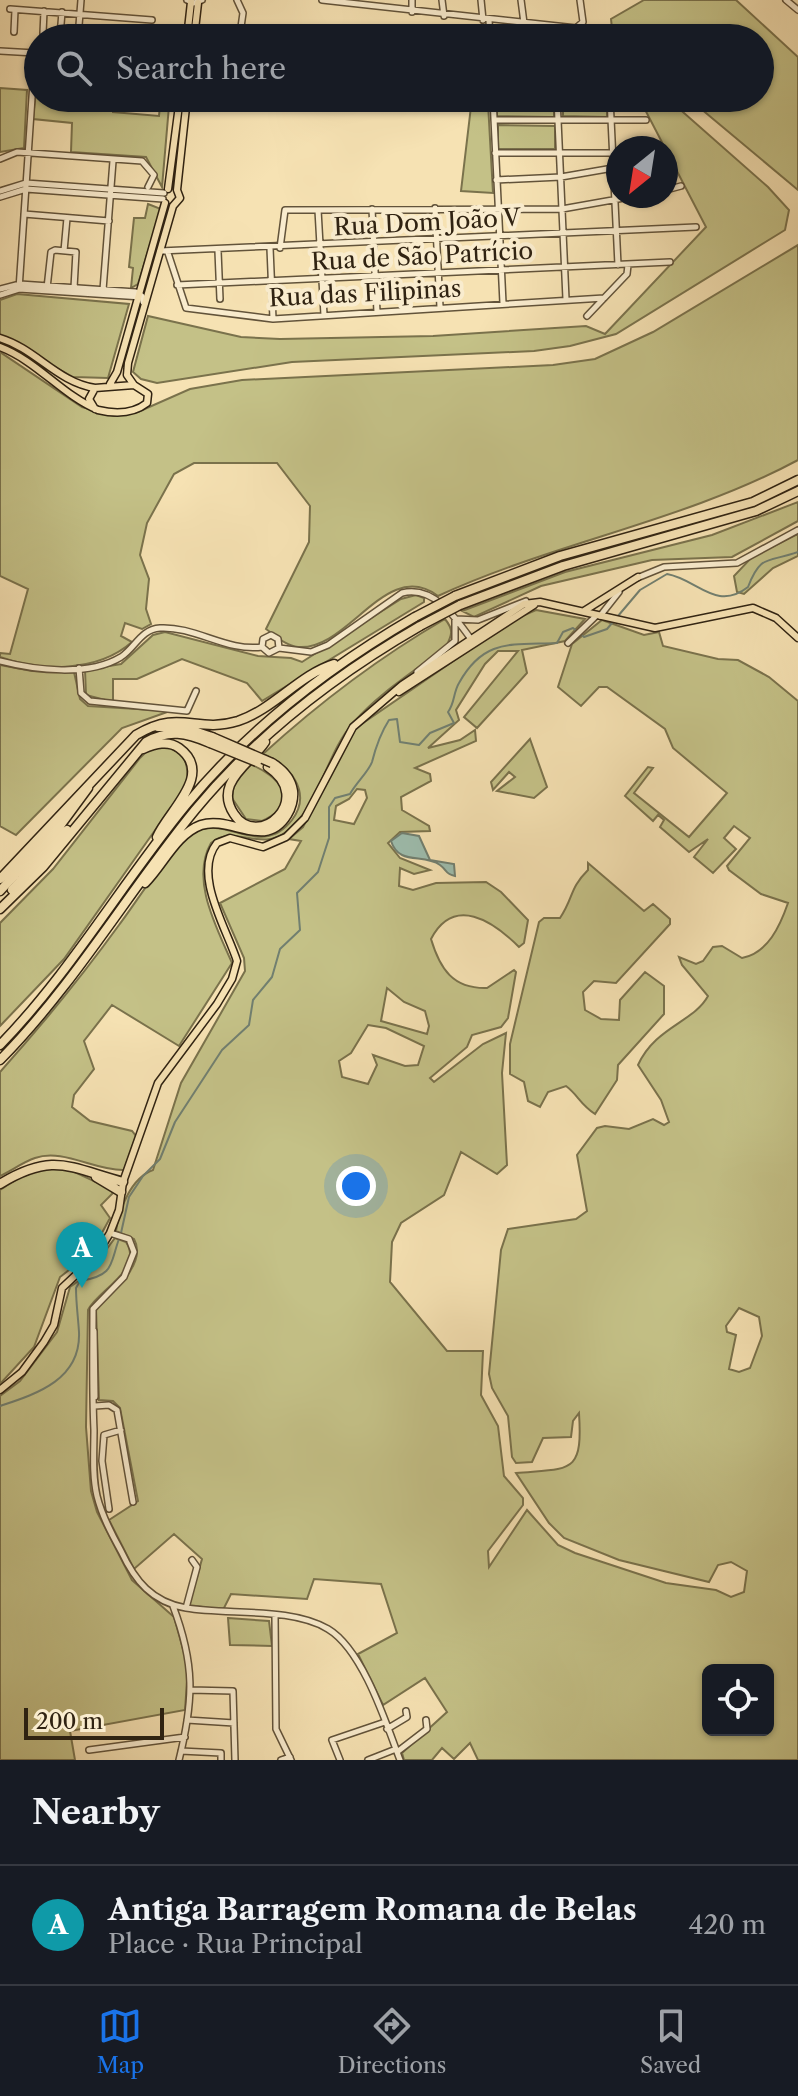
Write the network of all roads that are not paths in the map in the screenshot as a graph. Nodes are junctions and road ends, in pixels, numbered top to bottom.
1 (81, 0) edge
2 (237, 0) edge
3 (322, 0) edge
4 (412, 0) edge
5 (442, 0) edge
6 (481, 0) edge
7 (521, 0) edge
8 (580, 0) edge
9 (786, 0) edge
10 (194, 1) edge
11 (798, 10) edge
12 (44, 11) junction
13 (62, 12) junction
14 (412, 12) junction
15 (79, 13) junction
16 (444, 16) junction
17 (152, 20) dead end
18 (486, 20) junction
19 (524, 23) junction
20 (45, 24) edge
21 (61, 24) edge
22 (79, 24) edge
23 (190, 24) edge
24 (194, 24) edge
25 (241, 24) edge
26 (487, 24) edge
27 (543, 24) edge
28 (582, 24) edge
29 (14, 32) dead end
30 (0, 51) edge
31 (24, 53) edge
32 (31, 112) edge
33 (180, 112) edge
34 (181, 112) edge
35 (494, 112) edge
36 (558, 112) edge
37 (610, 112) edge
38 (494, 120) junction
39 (558, 120) junction
40 (610, 120) junction
41 (646, 120) dead end
42 (612, 136) edge
43 (28, 153) junction
44 (495, 153) junction
45 (560, 153) junction
46 (606, 153) edge
47 (0, 159) edge
48 (113, 161) junction
49 (606, 169) edge
50 (561, 177) junction
51 (496, 180) junction
52 (26, 186) junction
53 (681, 186) dead end
54 (148, 187) dead end
55 (678, 187) edge
56 (177, 190) junction
57 (112, 191) junction
58 (0, 194) edge
59 (167, 198) junction
60 (606, 201) edge
61 (498, 207) junction
62 (435, 208) junction
63 (615, 208) edge
64 (372, 209) junction
65 (562, 209) junction
66 (318, 210) junction
67 (24, 214) junction
68 (67, 218) junction
69 (109, 221) junction
70 (696, 227) dead end
71 (616, 231) junction
72 (563, 234) junction
73 (499, 237) junction
74 (437, 240) junction
75 (374, 243) junction
76 (320, 245) junction
77 (270, 248) junction
78 (280, 248) junction
79 (64, 251) junction
80 (160, 251) junction
81 (218, 251) junction
82 (670, 262) dead end
83 (618, 265) junction
84 (628, 265) junction
85 (565, 267) junction
86 (500, 271) junction
87 (438, 273) junction
88 (375, 276) junction
89 (322, 279) junction
90 (271, 281) junction
91 (219, 284) junction
92 (177, 285) junction
93 (20, 287) junction
94 (149, 288) junction
95 (47, 289) junction
96 (74, 291) junction
97 (0, 292) edge
98 (103, 293) junction
99 (140, 296) junction
100 (604, 298) junction
101 (220, 299) dead end
102 (566, 299) junction
103 (503, 303) junction
104 (440, 307) junction
105 (377, 312) junction
106 (142, 315) junction
107 (324, 315) junction
108 (587, 316) dead end
109 (273, 319) junction
110 (0, 338) edge
111 (0, 347) edge
112 (110, 384) junction
113 (134, 385) junction
114 (95, 388) junction
115 (95, 409) junction
116 (798, 480) edge
117 (798, 491) edge
118 (798, 530) edge
119 (638, 577) junction
120 (458, 601) junction
121 (540, 602) junction
122 (597, 604) junction
123 (583, 612) junction
124 (597, 615) junction
125 (455, 619) junction
126 (798, 638) edge
127 (472, 640) junction
128 (568, 643) dead end
129 (262, 647) junction
130 (279, 648) junction
131 (0, 661) edge
132 (342, 661) junction
133 (79, 668) junction
134 (402, 685) junction
135 (196, 691) dead end
136 (380, 705) junction
137 (147, 728) junction
138 (274, 728) junction
139 (211, 740) junction
140 (130, 759) junction
141 (270, 764) junction
142 (99, 771) junction
143 (98, 799) junction
144 (153, 847) junction
145 (0, 879) edge
146 (0, 891) edge
147 (132, 894) junction
148 (0, 903) edge
149 (0, 909) edge
150 (0, 1045) edge
151 (0, 1060) edge
152 (0, 1184) edge
153 (122, 1187) junction
154 (110, 1233) junction
155 (93, 1328) junction
156 (0, 1390) edge
157 (95, 1406) junction
158 (94, 1430) junction
159 (121, 1430) junction
160 (133, 1502) dead end
161 (109, 1509) dead end
162 (192, 1560) dead end
163 (173, 1605) junction
164 (186, 1608) junction
165 (275, 1616) junction
166 (190, 1690) junction
167 (406, 1711) dead end
168 (187, 1720) junction
169 (426, 1720) dead end
170 (234, 1723) junction
171 (386, 1725) junction
172 (185, 1737) junction
173 (89, 1750) dead end
174 (396, 1750) junction
175 (181, 1751) junction
176 (290, 1759) edge
177 (179, 1760) edge
178 (221, 1760) edge
179 (235, 1760) edge
180 (281, 1760) edge
181 (340, 1760) edge
182 (368, 1760) edge
183 (400, 1760) edge

1 - 15 street
2 - 25 street
3 - 14 street
4 - 14 street
5 - 16 street
6 - 18 street
7 - 19 street
8 - 28 street
9 - 11 street
10 - 23 main road
10 - 24 main road
12 - 13 street
12 - 20 street
12 - 29 street
13 - 15 street
13 - 21 street
14 - 16 street
15 - 17 street
15 - 22 street
16 - 18 street
18 - 19 street
18 - 26 street
19 - 27 street
30 - 31 street
32 - 43 street
33 - 59 main road
34 - 56 main road
35 - 38 street
36 - 39 street
37 - 40 street
38 - 39 street
38 - 44 street
39 - 40 street
39 - 45 street
40 - 41 street
40 - 42 street
43 - 47 street
43 - 48 street
43 - 52 street
44 - 45 street
44 - 51 street
45 - 46 street
45 - 50 street
48 - 54 street
48 - 57 street
49 - 50 street
50 - 51 street
50 - 65 street
51 - 61 street
52 - 57 street
52 - 58 street
52 - 67 street
53 - 55 street
56 - 59 main road
56 - 59 main road
57 - 59 street
57 - 69 street
59 - 80 main road
60 - 65 street
61 - 62 street
61 - 65 street
61 - 73 street
62 - 64 street
62 - 74 street
63 - 71 street
64 - 66 street
64 - 75 street
65 - 72 street
66 - 76 street
66 - 78 street
67 - 68 street
67 - 93 street
68 - 69 street
68 - 79 street
69 - 98 street
70 - 71 street, Rua Dom João V
71 - 72 street, Rua Dom João V
71 - 83 street
72 - 73 street, Rua Dom João V
72 - 85 street
73 - 74 street, Rua Dom João V
73 - 86 street
74 - 75 street, Rua Dom João V
74 - 87 street
75 - 76 street, Rua Dom João V
75 - 88 street
76 - 78 street, Rua Dom João V
76 - 89 street
77 - 78 street, Rua Dom João V
77 - 81 street, Rua Dom João V
77 - 90 street
79 - 95 street
79 - 96 street
80 - 81 street, Rua Dom João V
80 - 92 street, Rua das Filipinas
80 - 94 main road
80 - 99 main road
81 - 91 street
82 - 84 street, Rua de São Patrício
83 - 84 street, Rua de São Patrício
83 - 85 street, Rua de São Patrício
84 - 100 street
85 - 86 street, Rua de São Patrício
85 - 102 street
86 - 87 street, Rua de São Patrício
86 - 103 street
87 - 88 street, Rua de São Patrício
87 - 104 street
88 - 89 street, Rua de São Patrício
88 - 105 street
89 - 90 street, Rua de São Patrício
89 - 107 street
90 - 91 street, Rua de São Patrício
90 - 109 street
91 - 92 street, Rua de São Patrício
91 - 101 street
92 - 109 street, Rua das Filipinas
93 - 95 street
93 - 97 street
94 - 99 street
94 - 106 main road
95 - 96 street
96 - 98 street
98 - 99 street
99 - 106 street
99 - 112 main road
100 - 102 street, Rua das Filipinas
100 - 108 street
102 - 103 street, Rua das Filipinas
103 - 104 street, Rua das Filipinas
104 - 105 street, Rua das Filipinas
105 - 107 street, Rua das Filipinas
106 - 113 main road
107 - 109 street, Rua das Filipinas
110 - 114 main road
111 - 115 main road
112 - 113 main road
112 - 114 main road
113 - 115 main road
114 - 115 main road
116 - 120 highway
117 - 120 highway
118 - 119 street
119 - 122 main road
119 - 124 street
120 - 132 highway, bridge
120 - 138 highway, bridge
121 - 123 main road
121 - 125 street
121 - 127 main road
122 - 123 main road
122 - 124 main road
123 - 124 main road
124 - 126 main road
124 - 128 street
125 - 127 street
125 - 130 street
125 - 134 street
127 - 134 main road
127 - 136 main road
129 - 130 street
129 - 130 street
129 - 133 street
131 - 133 street
132 - 137 highway
132 - 144 highway
133 - 135 street
134 - 136 main road
136 - 153 main road
137 - 139 highway
137 - 142 highway
138 - 141 highway
138 - 147 highway
139 - 140 highway
139 - 141 highway, bridge
140 - 143 highway
140 - 144 highway
141 - 147 highway
142 - 145 highway
142 - 146 highway
143 - 148 highway
143 - 149 highway
144 - 150 highway
147 - 151 highway
152 - 153 highway
153 - 154 main road
154 - 155 street
154 - 156 main road
155 - 157 street
155 - 158 street
157 - 158 street
157 - 159 street
158 - 163 street
159 - 160 street
159 - 161 street
162 - 164 street
163 - 164 street
163 - 166 street
164 - 165 street
165 - 171 street
165 - 176 street
166 - 168 street
166 - 170 street
167 - 171 street
168 - 170 street
168 - 172 street
169 - 174 street
170 - 179 street
171 - 174 street
171 - 181 street
172 - 173 street
172 - 175 street
174 - 182 street
174 - 183 street
175 - 177 street
175 - 178 street
176 - 180 street

